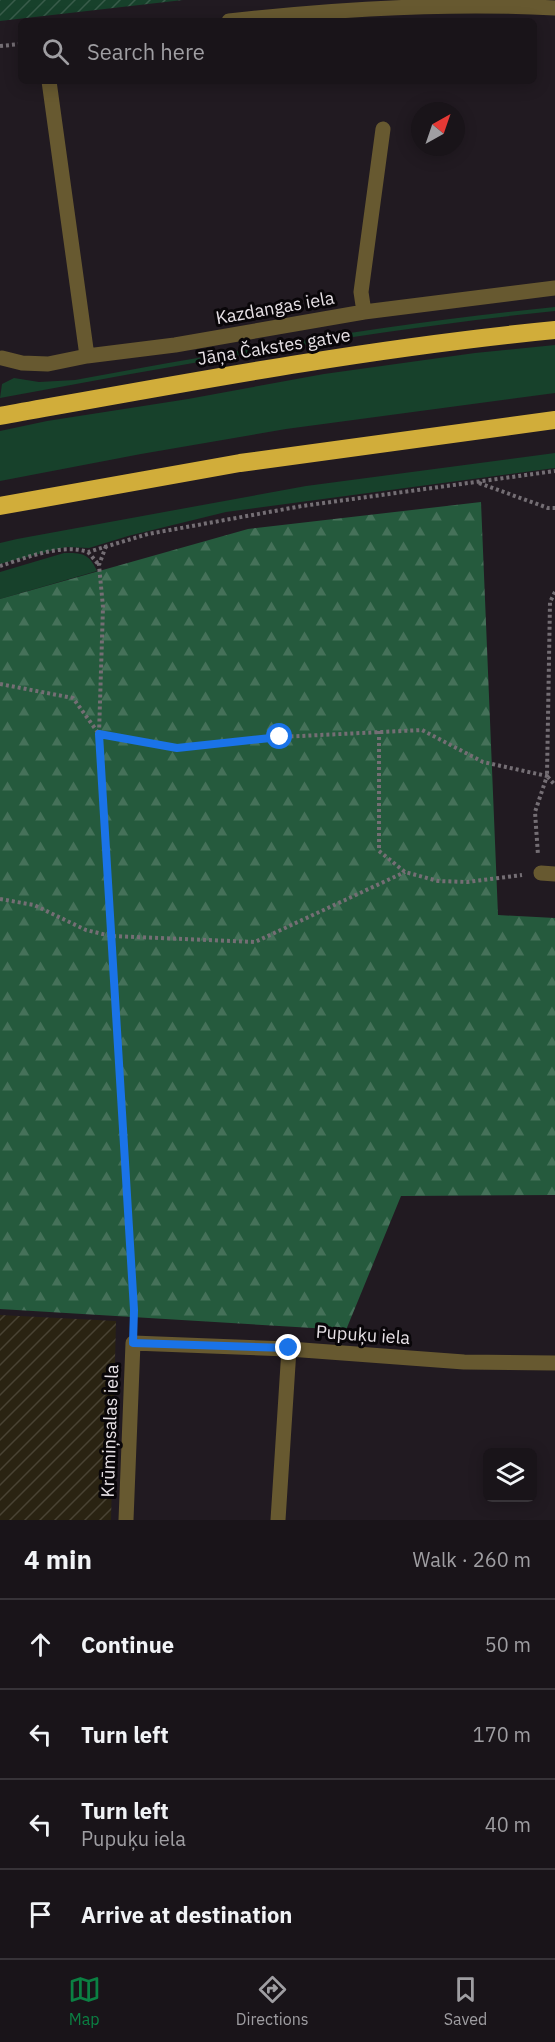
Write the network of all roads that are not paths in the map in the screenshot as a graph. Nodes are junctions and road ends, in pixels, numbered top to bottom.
1 (555, 8) edge
2 (264, 18) edge
3 (49, 84) edge
4 (383, 129) dead end
5 (555, 288) edge
6 (364, 312) junction
7 (555, 330) edge
8 (87, 356) junction
9 (2, 358) dead end
10 (0, 416) edge
11 (555, 420) edge
12 (59, 496) junction
13 (0, 506) edge
14 (0, 516) edge
15 (133, 1343) joint
16 (289, 1348) junction
17 (555, 1363) edge
18 (126, 1520) edge
19 (278, 1520) edge

1 - 2 street
3 - 8 street
4 - 6 street
5 - 6 street, Kazdangas iela
6 - 8 street, Kazdangas iela
7 - 10 highway, Jāņa Čakstes gatve
8 - 9 street, Kazdangas iela
11 - 12 highway
12 - 13 highway
12 - 14 highway
15 - 16 street, Pupuķu iela
15 - 18 street, Krūmiņsalas iela
16 - 17 street, Pupuķu iela
16 - 19 street

